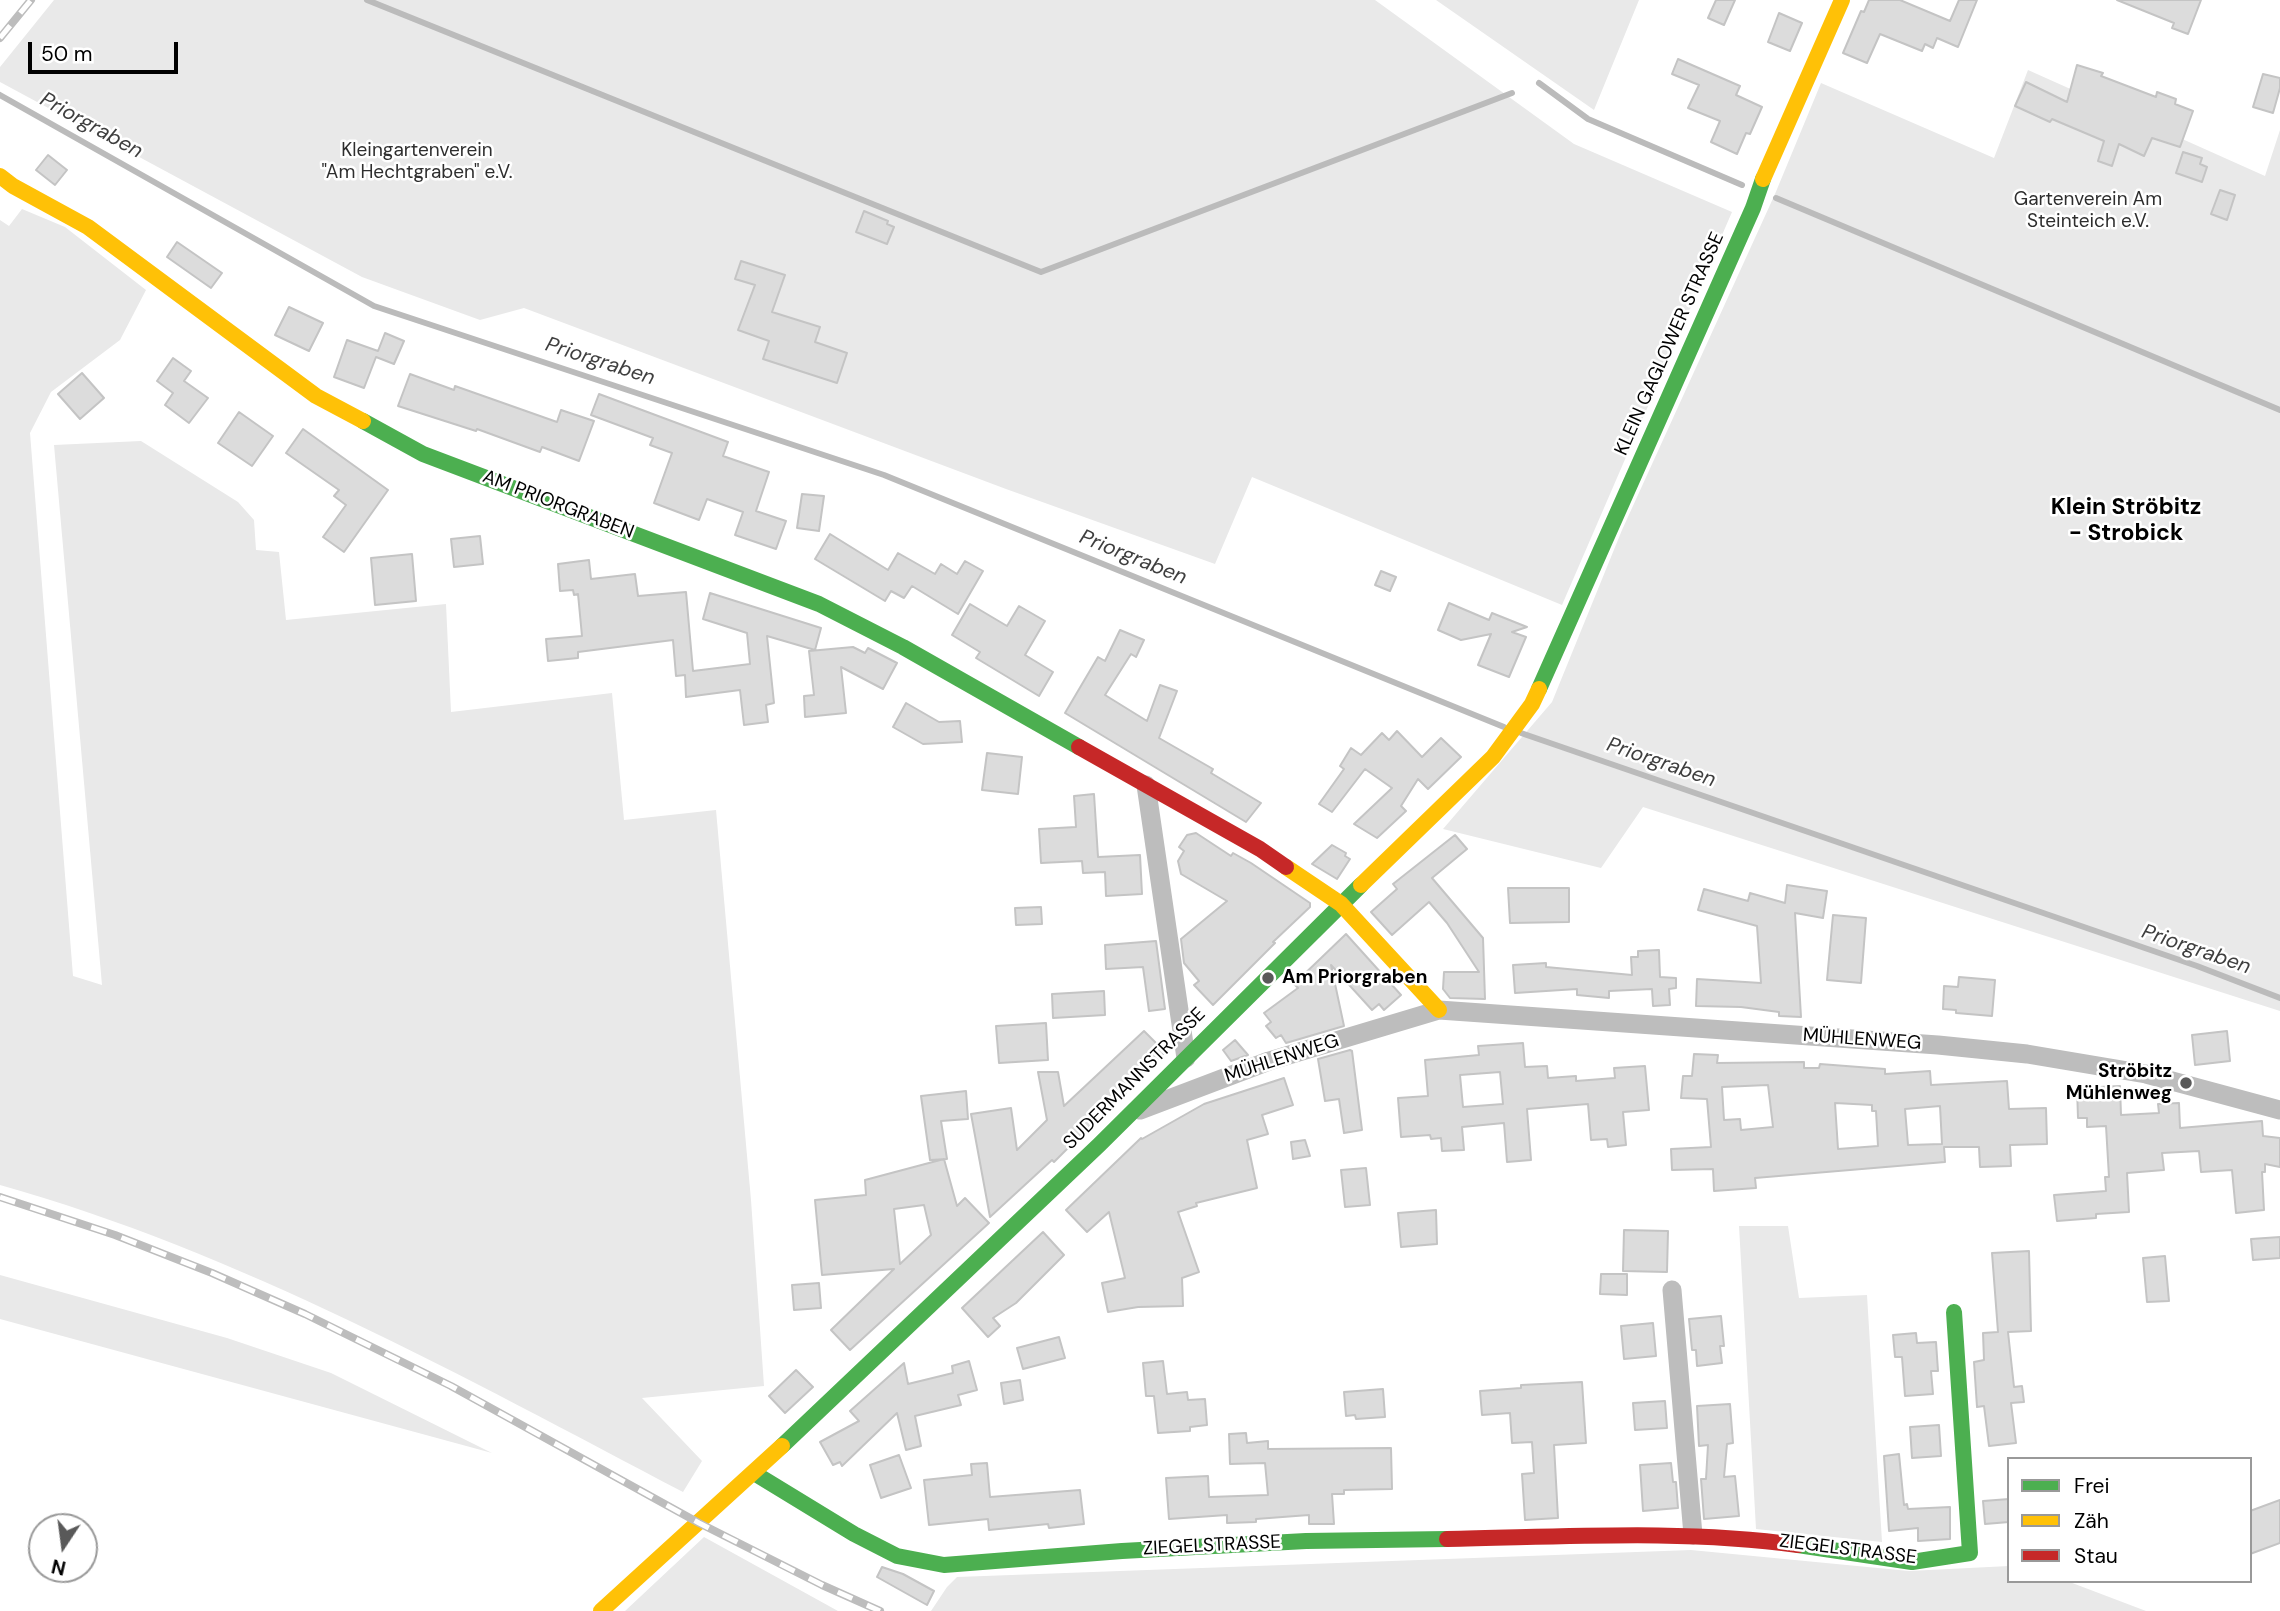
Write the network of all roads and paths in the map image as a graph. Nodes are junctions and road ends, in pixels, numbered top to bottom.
1 (1842, 0) edge
2 (0, 176) edge
3 (1532, 704) joint
4 (1146, 785) junction
5 (1341, 904) junction
6 (1438, 1010) junction
7 (1186, 1058) junction
8 (2280, 1110) edge
9 (1127, 1115) junction
10 (1672, 1290) dead end
11 (1954, 1312) dead end
12 (754, 1473) junction
13 (1693, 1535) junction
14 (601, 1611) edge

1 - 3 street, KLEIN GAGLOWER STRASSE
2 - 4 street, AM PRIORGRABEN
3 - 5 street, SUDERMANNSTRASSE
4 - 5 street, AM PRIORGRABEN
4 - 7 street
5 - 6 street
5 - 7 street, SUDERMANNSTRASSE
6 - 8 street, MÜHLENWEG
6 - 9 street, MÜHLENWEG
7 - 9 street, SUDERMANNSTRASSE
9 - 12 street, SUDERMANNSTRASSE
10 - 13 street
11 - 13 street, ZIEGELSTRASSE
12 - 13 street, ZIEGELSTRASSE
12 - 14 street, SUDERMANNSTRASSE

